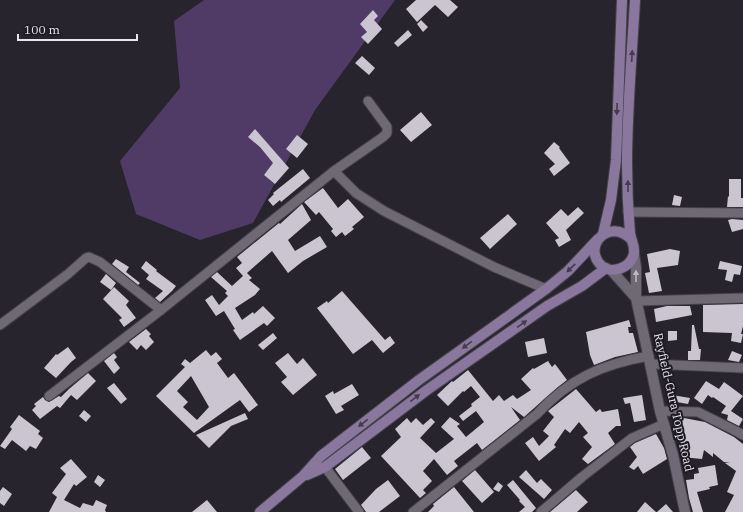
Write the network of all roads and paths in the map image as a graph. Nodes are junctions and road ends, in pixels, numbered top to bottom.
1 (622, 0) edge
2 (635, 0) edge
3 (368, 101) dead end
4 (334, 171) junction
5 (628, 212) junction
6 (743, 213) edge
7 (601, 237) junction
8 (631, 239) junction
9 (634, 254) junction
10 (608, 269) junction
11 (546, 289) junction
12 (743, 298) edge
13 (637, 299) junction
14 (161, 310) junction
15 (0, 325) edge
16 (650, 360) junction
17 (743, 368) edge
18 (49, 396) dead end
19 (660, 411) junction
20 (664, 424) junction
21 (743, 435) edge
22 (325, 467) junction
23 (304, 476) junction
24 (260, 512) edge
25 (359, 512) edge
26 (413, 512) edge
27 (541, 512) edge
28 (685, 512) edge

1 -> 7 main road
5 -> 2 main road
3 - 4 street
4 - 11 street
4 - 14 street
5 - 6 street
5 - 8 main road
7 - 8 main road
7 - 10 main road
7 -> 11 main road
8 - 9 main road
9 - 10 main road
13 -> 9 street, Rayfield-Gura Topp Road
10 - 13 street
22 -> 10 main road
11 -> 23 main road
12 - 13 street
13 - 16 street, Rayfield-Gura Topp Road
14 - 15 street
14 - 18 street
16 - 17 street
16 - 19 street, Rayfield-Gura Topp Road
16 - 26 street
19 - 20 street, Rayfield-Gura Topp Road
19 - 21 street
20 - 27 street
20 - 28 street, Rayfield-Gura Topp Road
22 - 23 main road
22 - 25 street
23 - 24 main road

